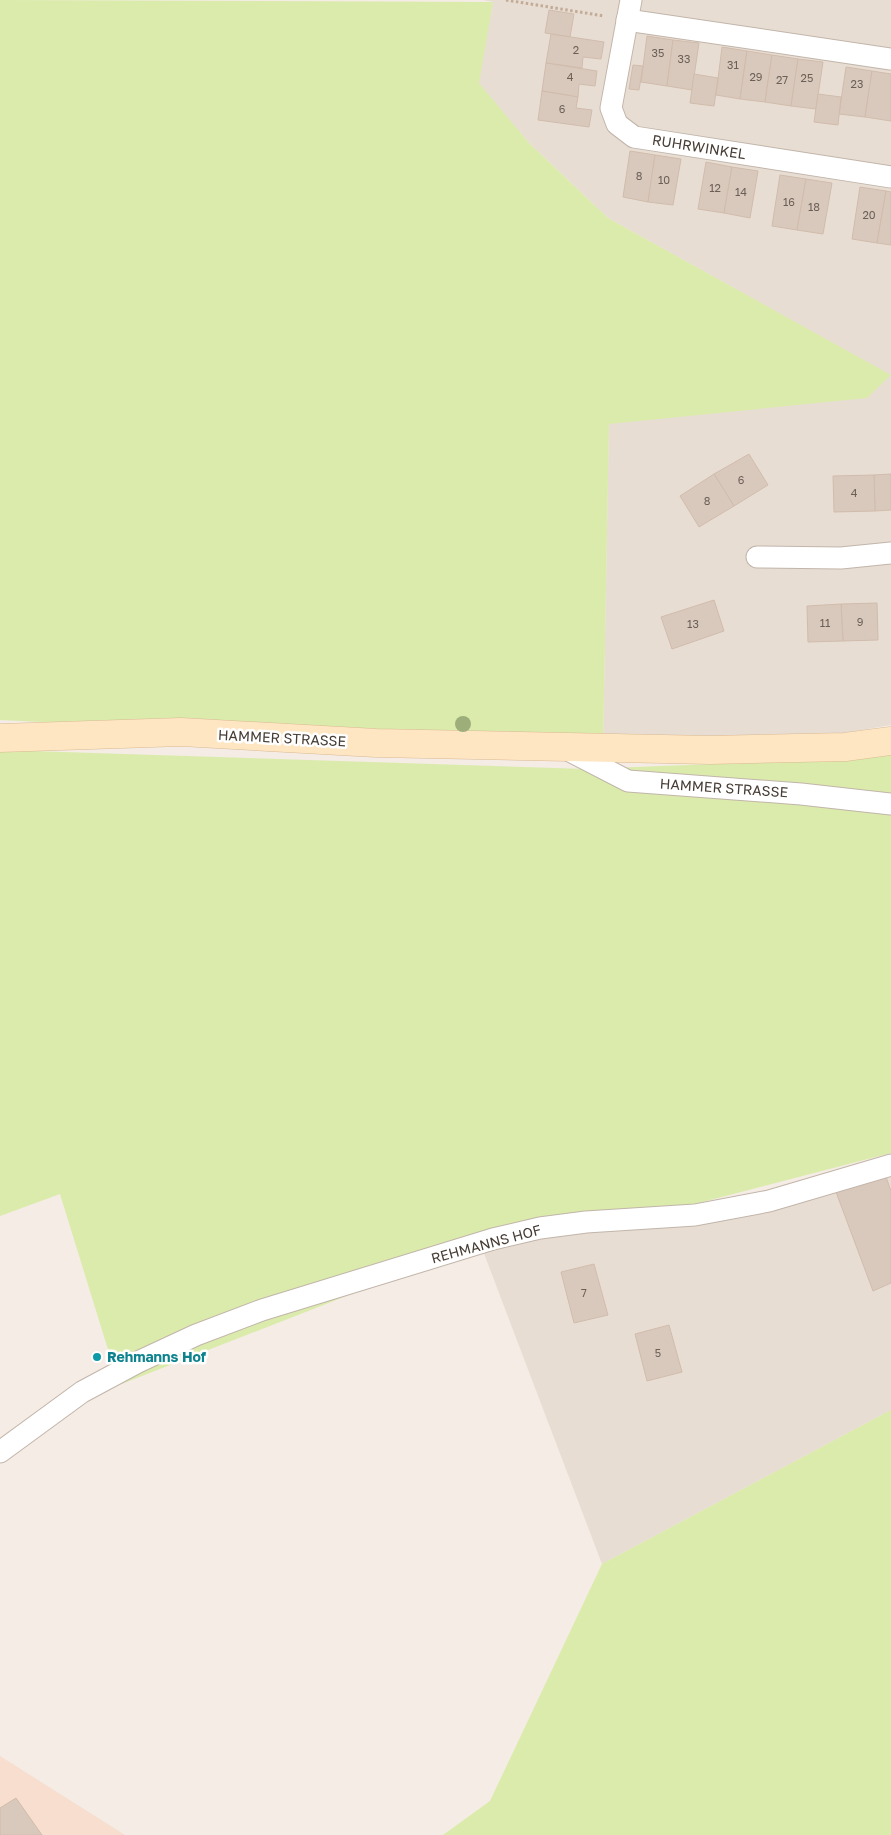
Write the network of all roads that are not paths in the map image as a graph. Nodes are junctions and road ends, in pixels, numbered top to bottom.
1 (629, 10) edge
2 (891, 59) edge
3 (891, 177) edge
4 (891, 553) edge
5 (757, 557) dead end
6 (0, 738) edge
7 (891, 741) edge
8 (564, 748) junction
9 (891, 804) edge
10 (891, 1165) edge
11 (0, 1452) edge

1 - 2 street
1 - 3 street, RUHRWINKEL
4 - 5 street
6 - 8 main road, HAMMER STRASSE
7 - 8 main road, HAMMER STRASSE
8 - 9 street, HAMMER STRASSE
10 - 11 street, REHMANNS HOF

